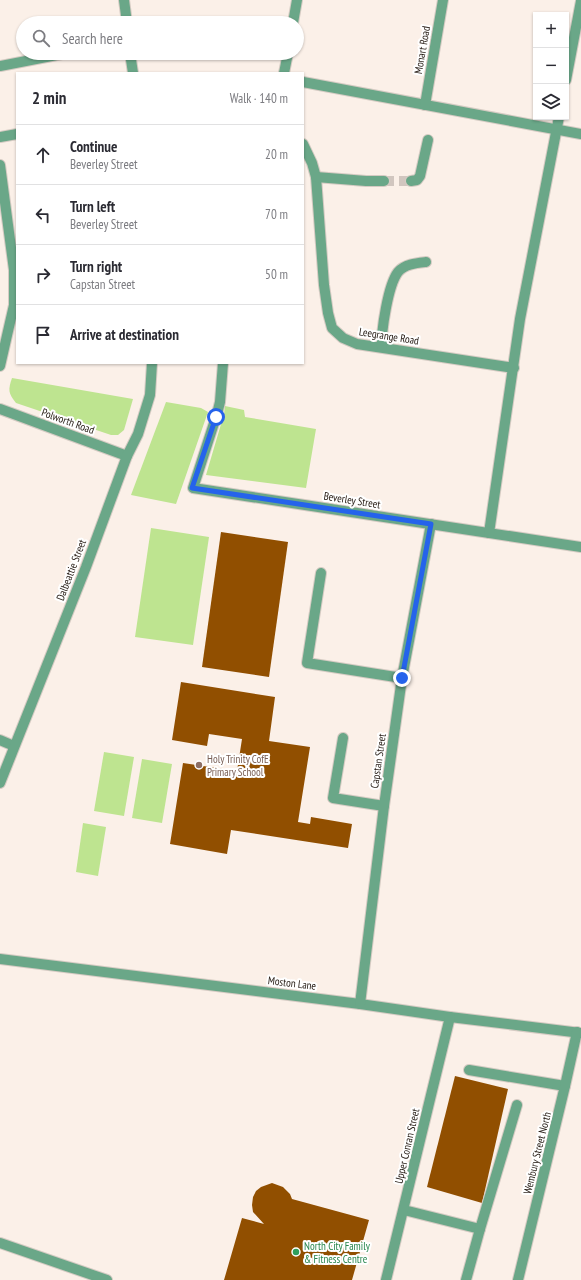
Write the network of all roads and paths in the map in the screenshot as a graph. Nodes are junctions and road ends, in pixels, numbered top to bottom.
1 (124, 0) edge
2 (297, 0) edge
3 (443, 0) edge
4 (581, 1) edge
5 (126, 16) edge
6 (294, 16) edge
7 (31, 60) edge
8 (131, 60) edge
9 (287, 60) edge
10 (569, 64) edge
11 (0, 66) edge
12 (133, 72) edge
13 (284, 72) edge
14 (304, 82) edge
15 (425, 105) junction
16 (558, 120) edge
17 (16, 134) edge
18 (556, 134) junction
19 (581, 134) edge
20 (0, 137) edge
21 (428, 140) dead end
22 (304, 146) edge
23 (0, 166) edge
24 (316, 177) junction
25 (384, 181) tunnel mouth
26 (410, 181) dead end
27 (426, 262) dead end
28 (382, 347) junction
29 (152, 364) edge
30 (223, 364) edge
31 (0, 366) edge
32 (514, 368) junction
33 (0, 409) edge
34 (127, 456) junction
35 (431, 524) junction
36 (489, 533) junction
37 (581, 547) edge
38 (321, 573) dead end
39 (402, 678) junction
40 (343, 738) dead end
41 (0, 740) edge
42 (14, 746) junction
43 (0, 783) edge
44 (384, 806) junction
45 (0, 959) edge
46 (360, 1004) junction
47 (450, 1017) junction
48 (579, 1033) edge
49 (469, 1070) dead end
50 (565, 1086) junction
51 (517, 1105) dead end
52 (404, 1210) junction
53 (480, 1229) junction
54 (0, 1243) edge
55 (107, 1280) edge
56 (386, 1280) edge
57 (466, 1280) edge
58 (518, 1280) edge

1 - 5 street
2 - 6 street
3 - 15 street, Monart Road
4 - 10 street
7 - 11 street
8 - 12 street
9 - 13 street
14 - 15 street
15 - 18 street
16 - 18 street
17 - 20 street
18 - 19 street
18 - 32 street
21 - 26 street
22 - 24 street, Leegrange Road
23 - 31 street
24 - 25 street
24 - 28 street, Leegrange Road
27 - 28 street
28 - 32 street, Leegrange Road
29 - 34 street, Dalbeattie Street
30 - 35 street, Beverley Street
32 - 36 street
33 - 34 street, Polworth Road
34 - 42 street, Dalbeattie Street
35 - 36 street, Beverley Street
35 - 39 street, Capstan Street
36 - 37 street, Beverley Street
38 - 39 street
39 - 44 street, Capstan Street
40 - 44 street
41 - 42 street
42 - 43 street, Dalbeattie Street
44 - 46 street, Capstan Street
45 - 46 street, Moston Lane
46 - 47 street, Moston Lane
47 - 48 street, Moston Lane
47 - 52 street, Upper Conran Street
48 - 50 street, Wembury Street North
49 - 50 street
50 - 58 street, Wembury Street North
51 - 53 street
52 - 53 street
52 - 56 street, Upper Conran Street
53 - 57 street
54 - 55 street

